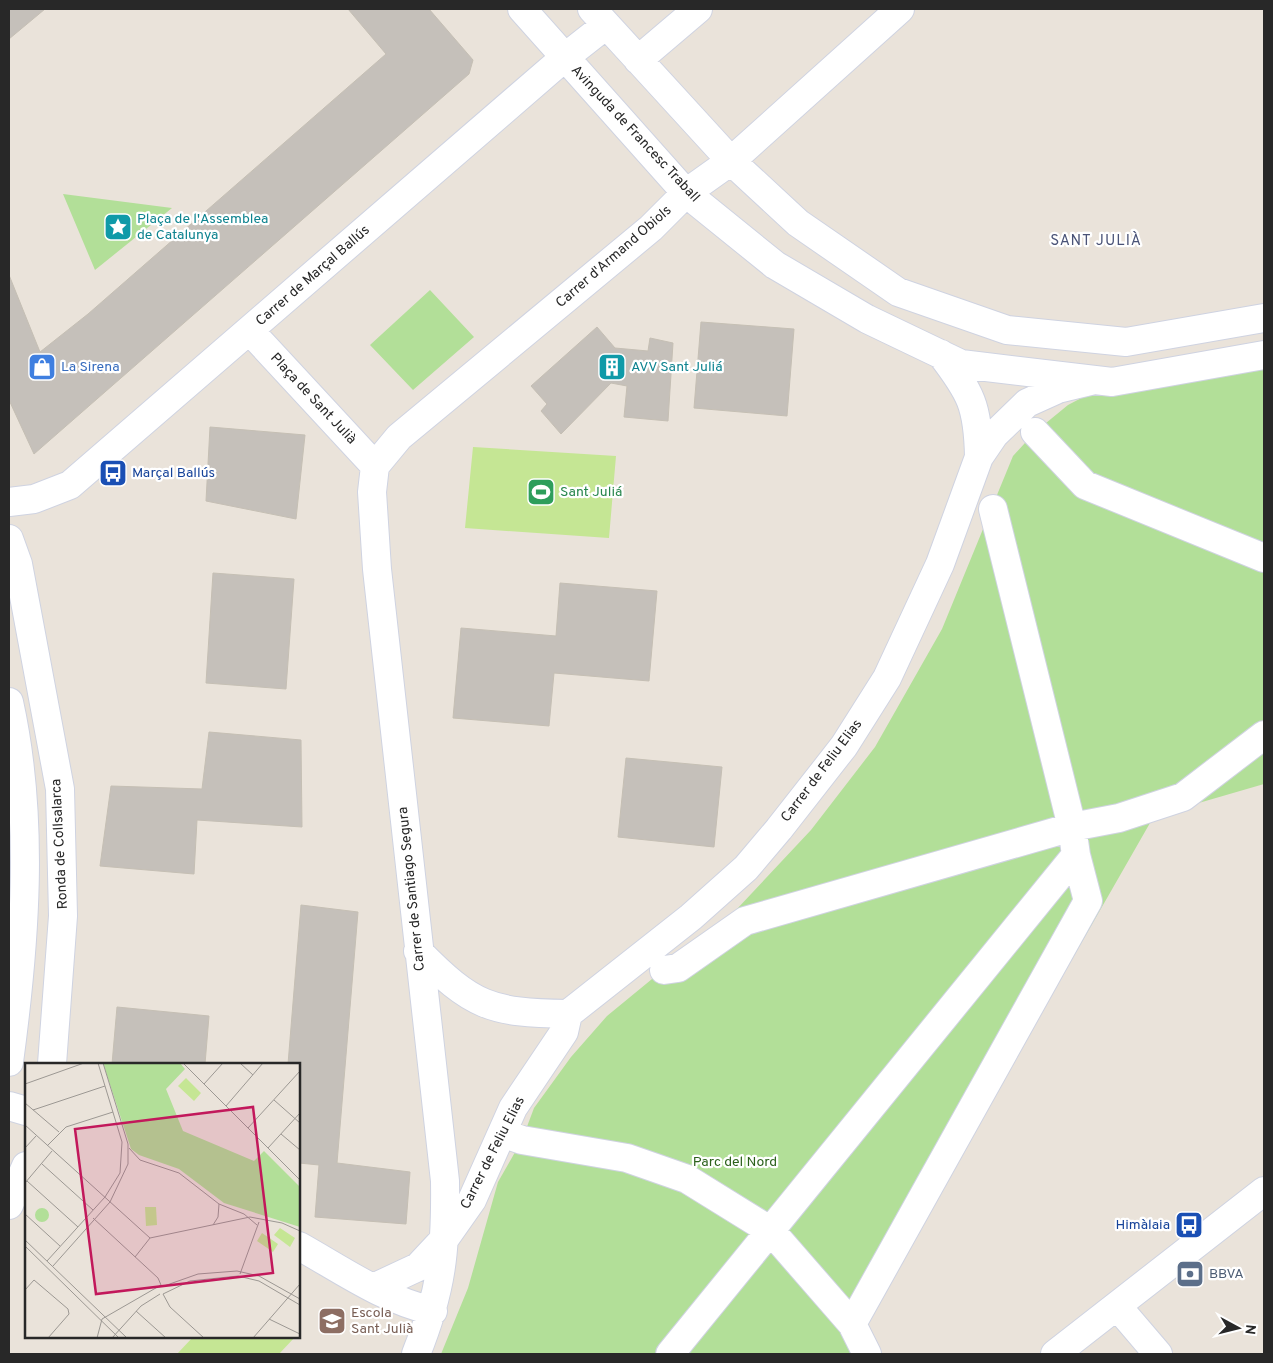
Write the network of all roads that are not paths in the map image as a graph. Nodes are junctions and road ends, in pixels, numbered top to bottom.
1 (522, 9) edge
2 (698, 9) edge
3 (900, 9) edge
4 (599, 17) edge
5 (564, 58) junction
6 (638, 60) junction
7 (730, 162) junction
8 (686, 193) junction
9 (1264, 318) edge
10 (250, 331) junction
11 (941, 354) junction
12 (1264, 356) edge
13 (1095, 380) junction
14 (1035, 432) dead end
15 (979, 457) junction
16 (375, 466) junction
17 (9, 502) edge
18 (993, 508) dead end
19 (9, 539) edge
20 (1264, 558) edge
21 (9, 702) edge
22 (1264, 735) edge
23 (1072, 827) junction
24 (1076, 855) junction
25 (418, 950) junction
26 (664, 970) dead end
27 (568, 1014) junction
28 (9, 1062) edge
29 (52, 1063) edge
30 (9, 1106) edge
31 (25, 1111) edge
32 (502, 1133) junction
33 (25, 1168) edge
34 (1264, 1191) edge
35 (9, 1205) edge
36 (771, 1231) junction
37 (446, 1237) junction
38 (300, 1247) edge
39 (373, 1288) junction
40 (1117, 1306) junction
41 (432, 1311) junction
42 (852, 1324) junction
43 (416, 1354) edge
44 (670, 1354) edge
45 (867, 1354) edge
46 (1055, 1354) edge
47 (1158, 1354) edge

1 - 5 street, Avinguda de Francesc Traball
2 - 6 street
3 - 7 street, Carrer d'Armand Obiols
4 - 5 street, Carrer de Marçal Ballús
4 - 6 street
5 - 8 street, Avinguda de Francesc Traball
5 - 10 street, Carrer de Marçal Ballús
6 - 7 street
7 - 8 street, Carrer d'Armand Obiols
7 - 9 street
8 - 11 street, Avinguda de Francesc Traball
8 - 16 street, Carrer d'Armand Obiols
10 - 16 street, Plaça de Sant Julià
10 - 17 street, Carrer de Marçal Ballús
11 - 13 street, Avinguda de Francesc Traball
11 - 15 street, Carrer de Feliu Elias
12 - 13 street, Avinguda de Francesc Traball
13 - 15 street, Carrer de Feliu Elias
14 - 20 street
15 - 27 street, Carrer de Feliu Elias
16 - 25 street, Carrer de Santiago Segura
18 - 23 street
19 - 29 street, Ronda de Collsalarca
21 - 28 street
22 - 23 street
23 - 24 street
23 - 26 street
24 - 36 street
24 - 42 street
25 - 27 street
25 - 37 street, Carrer de Santiago Segura
27 - 32 street, Carrer de Feliu Elias
30 - 31 street
32 - 36 street
32 - 37 street, Carrer de Feliu Elias
33 - 35 street
34 - 40 street
36 - 42 street
36 - 44 street
37 - 39 street, Carrer de Feliu Elias
37 - 41 street, Carrer de Santiago Segura
38 - 39 street
39 - 41 street
40 - 46 street
40 - 47 street
41 - 43 street
42 - 45 street

